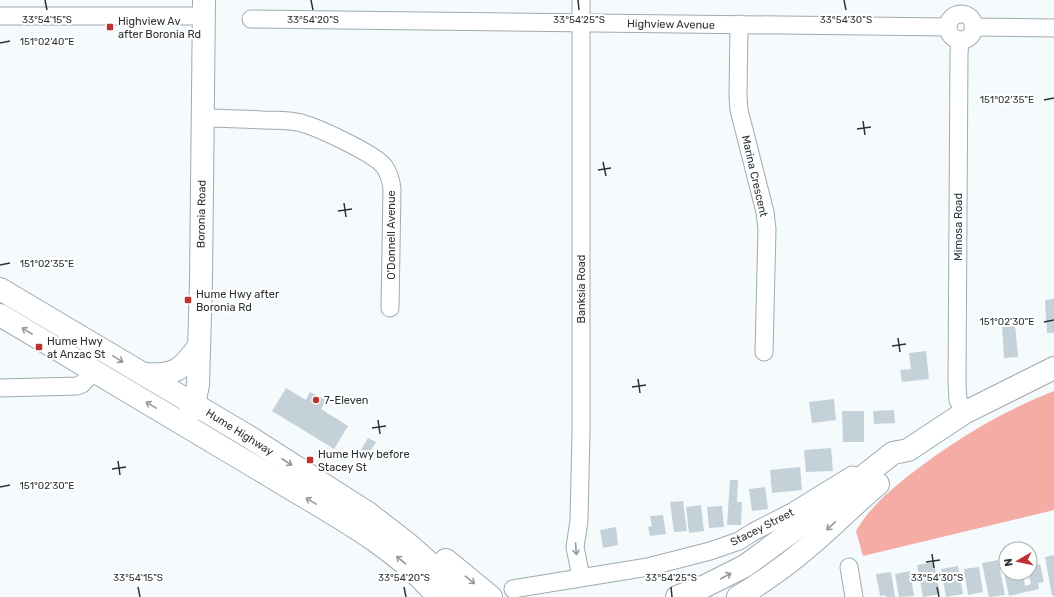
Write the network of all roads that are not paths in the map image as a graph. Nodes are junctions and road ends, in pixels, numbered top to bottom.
1 (581, 0) edge
2 (961, 7) edge
3 (204, 8) edge
4 (0, 16) edge
5 (251, 19) dead end
6 (581, 23) junction
7 (739, 24) junction
8 (948, 27) junction
9 (974, 27) junction
10 (1054, 28) edge
11 (960, 40) junction
12 (202, 118) junction
13 (0, 289) edge
14 (390, 308) dead end
15 (0, 315) edge
16 (199, 346) junction
17 (764, 352) dead end
18 (1054, 368) edge
19 (94, 371) junction
20 (143, 374) junction
21 (0, 388) edge
22 (194, 404) junction
23 (964, 413) junction
24 (184, 425) junction
25 (908, 450) junction
26 (884, 460) junction
27 (368, 514) junction
28 (849, 567) dead end
29 (581, 577) junction
30 (513, 589) dead end
31 (438, 597) edge
32 (465, 597) edge
33 (491, 597) edge
34 (677, 597) edge
35 (738, 597) edge
36 (854, 597) edge

1 - 6 street, Banksia Road
2 - 8 street
2 - 9 street
3 - 4 street
3 - 12 main road, Boronia Road
5 - 6 street, Highview Avenue
6 - 7 street, Highview Avenue
6 -> 29 street, Banksia Road
7 - 8 street, Highview Avenue
7 - 17 street, Marina Crescent
8 - 11 street
9 - 10 street
9 - 11 street
11 - 23 street, Mimosa Road
12 - 14 street, O'Donnell Avenue
12 - 16 main road, Boronia Road
13 -> 20 main road, Hume Highway
19 -> 15 main road, Hume Highway
16 - 20 main road
16 - 22 main road, Boronia Road
18 - 23 main road, Stacey Street
19 - 21 street
24 -> 19 main road, Hume Highway
20 - 22 main road, Hume Highway
22 - 24 main road, Boronia Road
22 -> 27 main road, Hume Highway
23 - 25 main road, Stacey Street
31 -> 24 main road, Hume Highway
25 - 26 main road, Stacey Street
25 -> 35 main road, Stacey Street
26 - 29 street, Stacey Street
34 -> 26 main road, Stacey Street
27 - 32 main road, Hume Highway
27 -> 33 main road
28 - 36 street
29 - 30 street, Stacey Street

